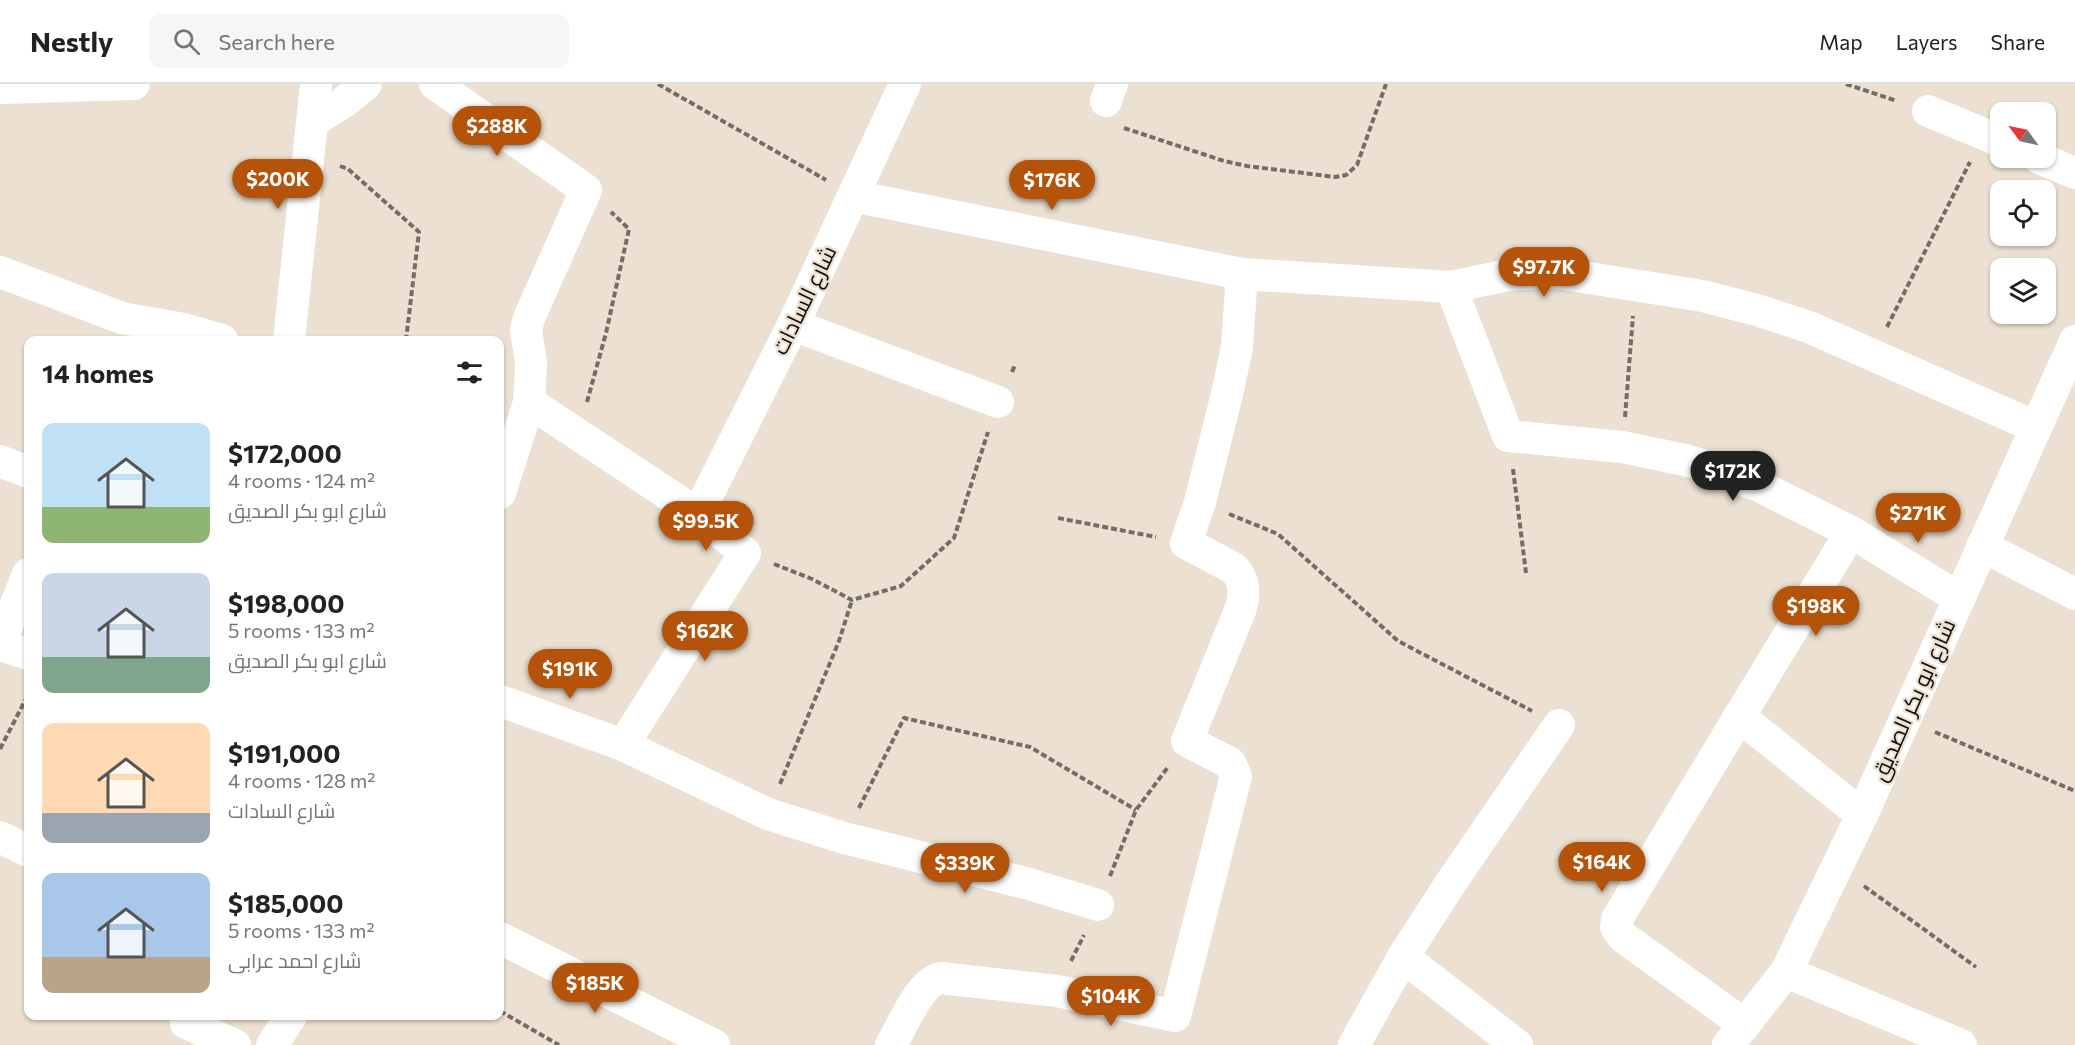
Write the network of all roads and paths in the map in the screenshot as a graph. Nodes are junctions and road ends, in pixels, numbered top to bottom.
1 (134, 84) edge
2 (316, 84) edge
3 (366, 84) edge
4 (435, 84) edge
5 (658, 84) edge
6 (1386, 84) edge
7 (1846, 84) edge
8 (900, 85) edge
9 (0, 88) edge
10 (1109, 93) edge
11 (1928, 111) joint
12 (312, 122) junction
13 (1990, 136) edge
14 (1990, 142) edge
15 (309, 153) junction
16 (2056, 165) edge
17 (2075, 173) edge
18 (586, 190) junction
19 (853, 196) junction
20 (0, 272) edge
21 (1242, 274) junction
22 (1635, 285) junction
23 (1451, 287) junction
24 (793, 325) junction
25 (118, 329) edge
26 (208, 336) edge
27 (290, 336) edge
28 (406, 336) edge
29 (2075, 341) edge
30 (1874, 355) junction
31 (530, 402) junction
32 (998, 402) joint
33 (2036, 427) junction
34 (579, 434) junction
35 (1508, 436) junction
36 (1622, 447) junction
37 (0, 461) edge
38 (24, 470) edge
39 (504, 481) edge
40 (1200, 502) junction
41 (698, 514) junction
42 (1058, 518) dead end
43 (1851, 532) junction
44 (1186, 543) junction
45 (1982, 546) junction
46 (745, 553) junction
47 (1526, 573) dead end
48 (24, 584) edge
49 (2075, 594) edge
50 (1959, 598) junction
51 (852, 600) junction
52 (0, 645) edge
53 (24, 653) edge
54 (504, 702) edge
55 (24, 703) edge
56 (1739, 716) junction
57 (1904, 718) junction
58 (1559, 725) joint
59 (1187, 741) junction
60 (623, 745) junction
61 (0, 749) edge
62 (2075, 791) edge
63 (1136, 810) junction
64 (768, 814) junction
65 (1862, 815) junction
66 (0, 837) edge
67 (844, 838) junction
68 (24, 849) edge
69 (1837, 866) junction
70 (1098, 905) junction
71 (504, 940) edge
72 (1403, 957) junction
73 (1976, 967) dead end
74 (1786, 972) junction
75 (1056, 991) junction
76 (504, 1013) edge
77 (288, 1020) edge
78 (184, 1028) edge
79 (1736, 1035) edge
80 (235, 1045) edge
81 (272, 1045) edge
82 (559, 1045) edge
83 (714, 1045) edge
84 (891, 1045) edge
85 (1354, 1045) edge
86 (1517, 1045) edge
87 (1960, 1045) edge

1 - 9 street
2 - 12 street
3 - 12 street
4 - 18 street
5 - 19 path
6 - 10 path
7 - 11 path
8 - 19 street, شارع السادات
11 - 13 street
12 - 15 street
14 - 30 path
15 - 27 street
15 - 28 path
16 - 17 street
18 - 31 street
18 - 34 path
19 - 21 street
19 - 24 street, شارع السادات
20 - 25 street
21 - 23 street
21 - 40 street
22 - 23 street
22 - 30 street
22 - 36 path
23 - 35 street
24 - 32 street
24 - 41 street, شارع السادات
25 - 26 street
29 - 33 street, شارع ابو بكر الصديق
30 - 33 street
31 - 34 street
31 - 39 street
32 - 51 path
33 - 45 street, شارع ابو بكر الصديق
34 - 41 street
35 - 36 street
35 - 47 path
36 - 43 street
37 - 38 street
40 - 44 street
40 - 58 path
41 - 46 street
42 - 44 path
43 - 50 street
43 - 56 street
44 - 59 street
45 - 49 street
45 - 50 street, شارع ابو بكر الصديق
46 - 51 path
46 - 60 street
48 - 52 street
50 - 57 street, شارع ابو بكر الصديق
51 - 64 path
52 - 53 street
54 - 60 street
55 - 61 path
56 - 65 street
56 - 79 street
57 - 62 path
57 - 65 street, شارع ابو بكر الصديق
58 - 72 street
59 - 63 path
59 - 75 street
60 - 64 street
63 - 67 path
63 - 70 path
64 - 67 street
65 - 69 street, شارع ابو بكر الصديق
66 - 68 street
67 - 70 street
69 - 73 path
69 - 74 street, شارع ابو بكر الصديق
70 - 75 path
71 - 83 street
72 - 85 street
72 - 86 street
74 - 79 street, شارع ابو بكر الصديق
74 - 87 street
75 - 84 street
76 - 82 path
77 - 81 street
78 - 80 street

